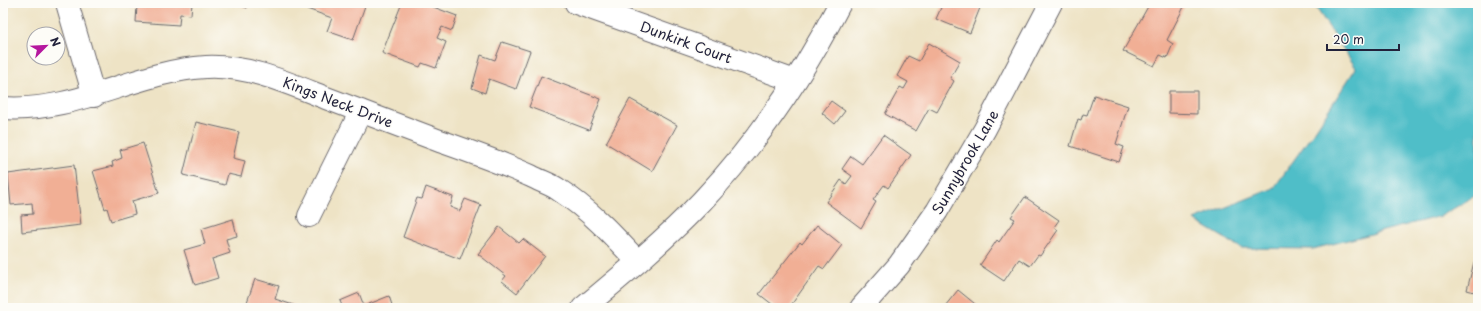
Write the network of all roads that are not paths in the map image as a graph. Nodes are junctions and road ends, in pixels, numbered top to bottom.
1 (67, 3) edge
2 (576, 3) edge
3 (840, 3) edge
4 (1051, 3) edge
5 (795, 81) junction
6 (94, 96) junction
7 (3, 108) edge
8 (361, 111) junction
9 (310, 216) dead end
10 (638, 262) junction
11 (583, 308) edge
12 (861, 308) edge

1 - 6 street
2 - 5 street, Dunkirk Court
3 - 5 street
4 - 12 street, Sunnybrook Lane
5 - 10 street
6 - 7 street, Kings Neck Drive
6 - 8 street, Kings Neck Drive
8 - 9 street
8 - 10 street, Kings Neck Drive
10 - 11 street

